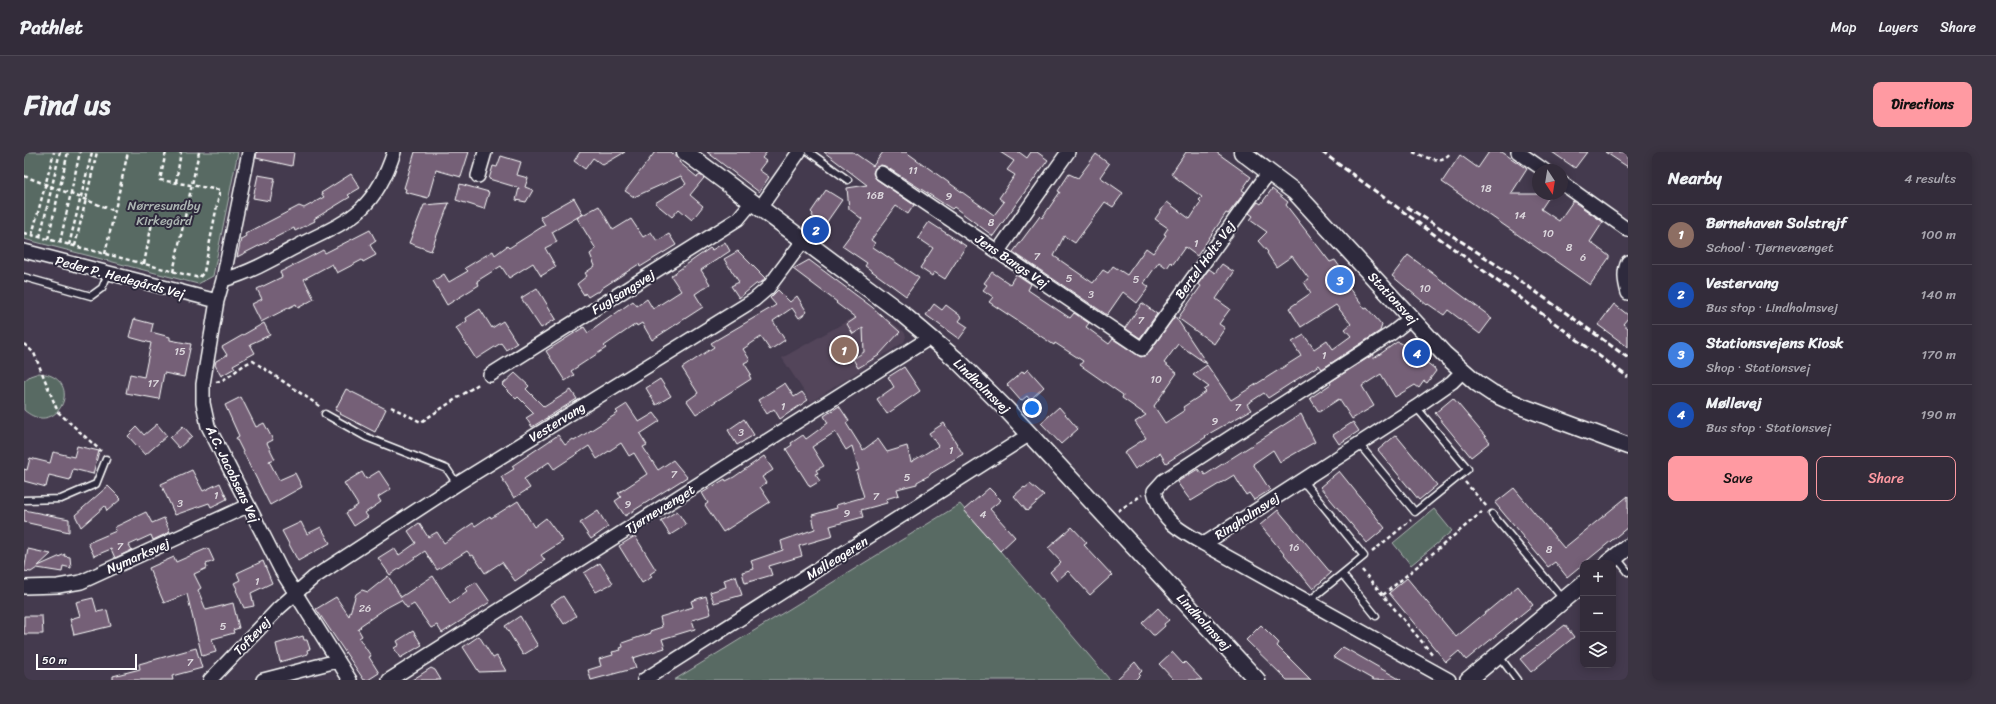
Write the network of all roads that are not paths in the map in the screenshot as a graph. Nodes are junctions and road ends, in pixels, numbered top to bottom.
1 (249, 152) edge
2 (394, 152) edge
3 (485, 152) edge
4 (685, 152) edge
5 (799, 152) edge
6 (809, 152) edge
7 (1068, 152) edge
8 (1242, 152) edge
9 (1518, 152) edge
10 (1535, 164) edge
11 (1269, 172) junction
12 (881, 173) dead end
13 (478, 176) dead end
14 (848, 180) dead end
15 (1568, 187) edge
16 (756, 205) junction
17 (1628, 230) edge
18 (803, 241) junction
19 (24, 251) edge
20 (998, 251) junction
21 (1628, 262) edge
22 (108, 274) junction
23 (24, 276) edge
24 (223, 280) junction
25 (1628, 293) edge
26 (217, 302) junction
27 (1410, 318) junction
28 (930, 337) junction
29 (1142, 349) joint
30 (1463, 371) junction
31 (490, 375) road end
32 (1416, 407) junction
33 (325, 414) road end
34 (1030, 434) junction
35 (1359, 444) junction
36 (1628, 446) edge
37 (106, 459) road end
38 (1302, 480) junction
39 (458, 484) junction
40 (24, 500) edge
41 (247, 506) junction
42 (1492, 514) dead end
43 (1204, 544) junction
44 (1618, 555) edge
45 (1628, 572) edge
46 (1342, 574) junction
47 (24, 587) edge
48 (1580, 587) edge
49 (295, 594) junction
50 (1564, 600) junction
51 (1309, 601) junction
52 (1376, 616) dead end
53 (1498, 655) junction
54 (337, 661) junction
55 (1446, 678) edge
56 (211, 680) edge
57 (263, 680) edge
58 (350, 680) edge
59 (389, 680) edge
60 (644, 680) edge
61 (1258, 680) edge
62 (1468, 680) edge
63 (1518, 680) edge

1 - 24 street, A.C. Jacobsens Vej
2 - 24 street
3 - 13 street
4 - 16 street, Lindholmsvej
5 - 16 street, Fuglsangsvej
6 - 14 lane
7 - 20 street
8 - 11 street, Stationsvej
9 - 10 street
11 - 27 street, Stationsvej
11 - 29 street, Bertel Holts Vej
12 - 20 street, Jens Bangs Vej
15 - 17 street
16 - 18 street, Lindholmsvej
16 - 31 street, Fuglsangsvej
18 - 28 street, Lindholmsvej
18 - 39 street, Vestervang
19 - 22 street, Peder P. Hedegårds Vej
20 - 29 street, Jens Bangs Vej
21 - 25 street
22 - 23 lane
22 - 26 street, Peder P. Hedegårds Vej
24 - 26 street, A.C. Jacobsens Vej
26 - 41 street, A.C. Jacobsens Vej
27 - 30 street, Stationsvej
27 - 43 street
28 - 34 street, Lindholmsvej
28 - 59 street, Tjørnevænget
30 - 32 street, Ringholmsvej
30 - 36 street, Stationsvej
32 - 35 street, Ringholmsvej
32 - 35 lane
33 - 39 lane
34 - 60 street, Mølleageren
34 - 61 street, Lindholmsvej
35 - 38 street, Ringholmsvej
37 - 40 lane
38 - 43 street, Ringholmsvej
38 - 46 lane
39 - 49 street, Vestervang
41 - 47 street, Nymarksvej
41 - 49 street, A.C. Jacobsens Vej
42 - 50 lane
43 - 51 street, Ringholmsvej
44 - 45 lane
46 - 51 lane
46 - 52 lane
48 - 50 street
49 - 54 street, A.C. Jacobsens Vej
49 - 56 street, Toftevej
50 - 53 street
51 - 55 street, Ringholmsvej
53 - 62 street
53 - 63 lane
54 - 57 street
54 - 58 street, A.C. Jacobsens Vej

